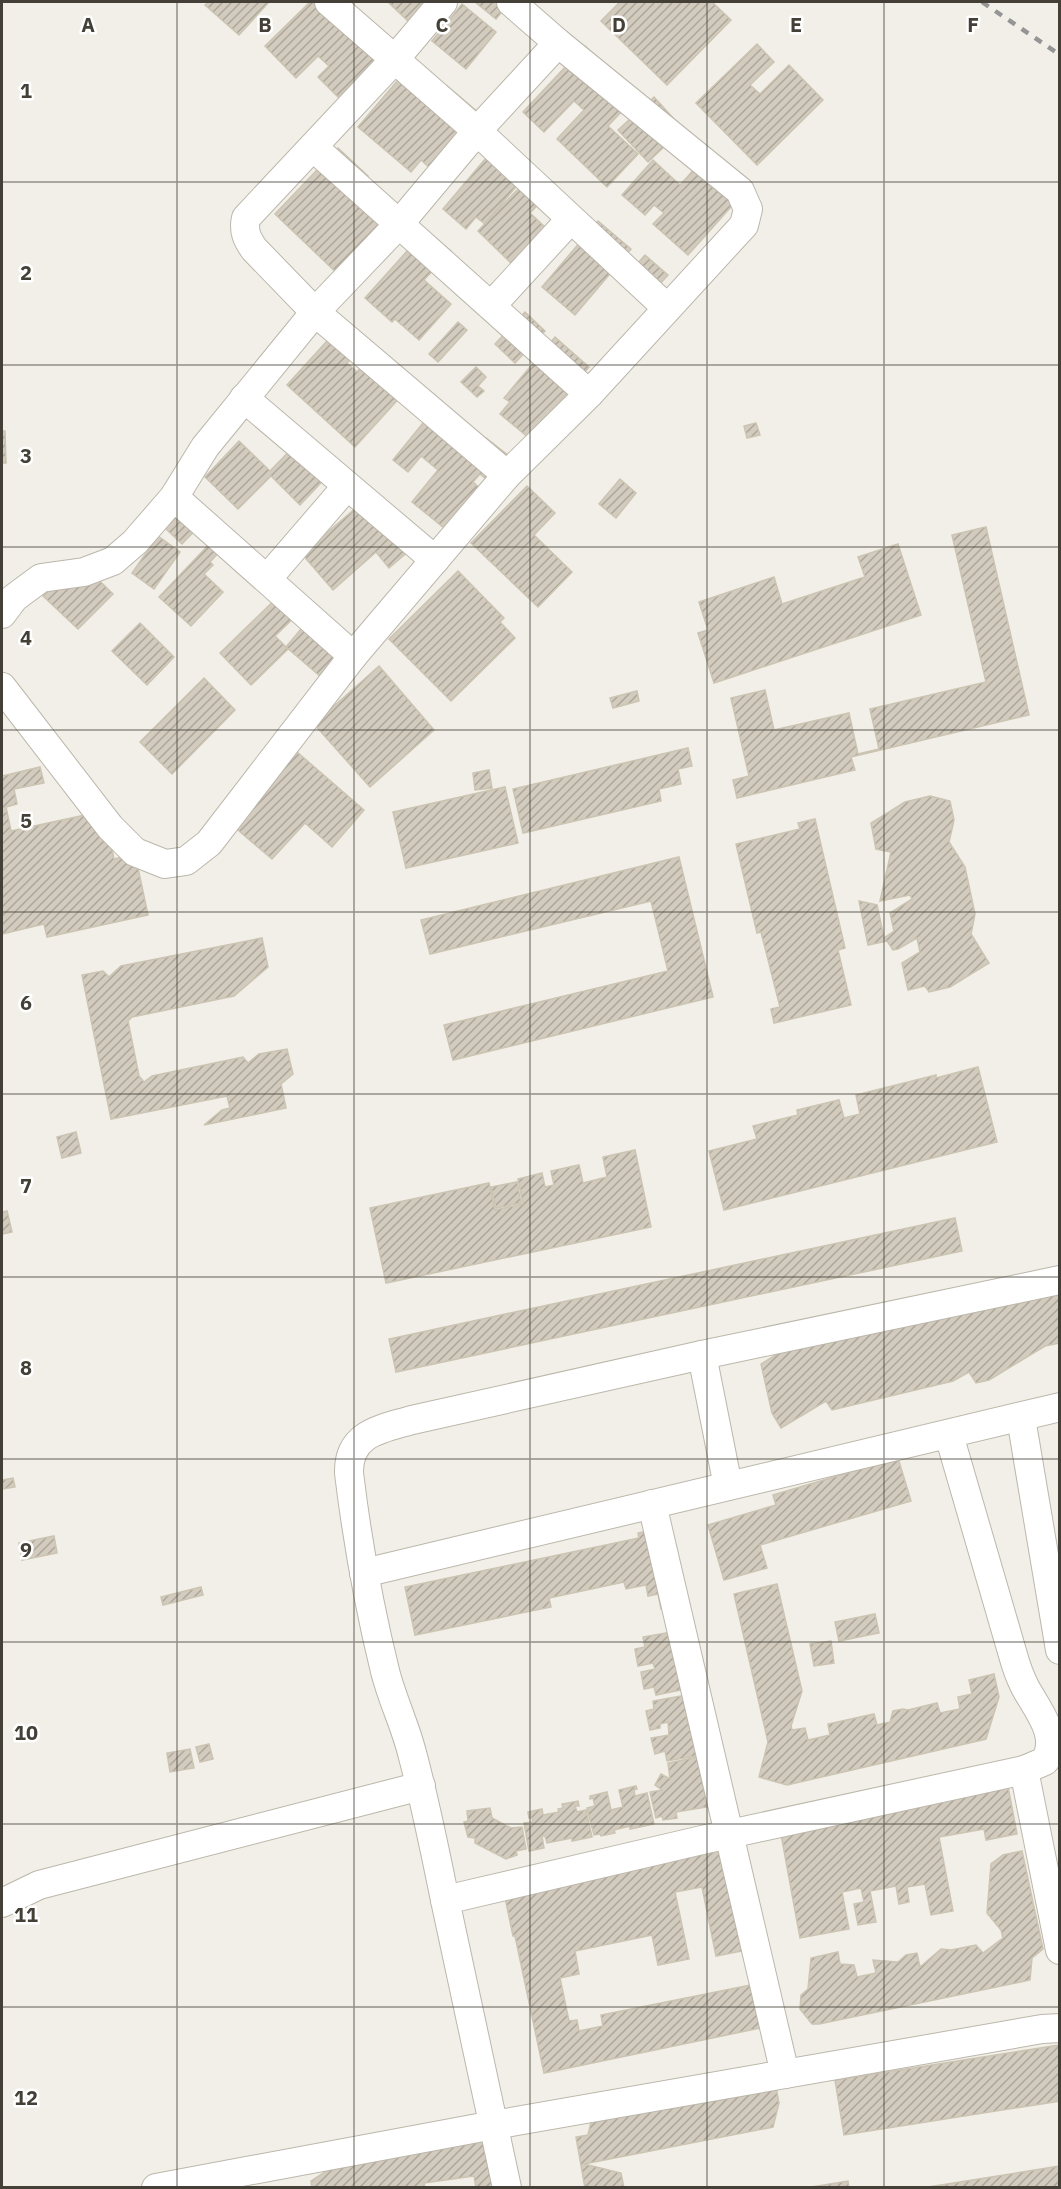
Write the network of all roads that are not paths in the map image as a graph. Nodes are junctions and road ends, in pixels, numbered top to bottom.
1 (329, 2) edge
2 (443, 2) edge
3 (511, 2) edge
4 (558, 43) junction
5 (395, 59) junction
6 (477, 131) junction
7 (313, 147) junction
8 (570, 220) junction
9 (399, 224) junction
10 (491, 306) junction
11 (667, 308) junction
12 (315, 312) junction
13 (589, 394) junction
14 (244, 398) junction
15 (507, 475) junction
16 (347, 486) junction
17 (174, 496) junction
18 (435, 560) junction
19 (267, 579) junction
20 (2, 615) edge
21 (353, 656) junction
22 (2, 687) edge
23 (1059, 1280) edge
24 (702, 1355) junction
25 (1059, 1407) edge
26 (1021, 1418) junction
27 (949, 1434) junction
28 (728, 1486) junction
29 (652, 1504) junction
30 (364, 1573) junction
31 (1059, 1650) edge
32 (1024, 1770) junction
33 (421, 1786) junction
34 (728, 1834) junction
35 (445, 1900) junction
36 (2, 1903) edge
37 (1059, 1950) edge
38 (1059, 2028) edge
39 (785, 2073) junction
40 (494, 2125) junction
41 (156, 2187) edge
42 (507, 2187) edge

1 - 5 street
2 - 5 street
3 - 4 street
4 - 6 street
4 - 11 street
5 - 6 street
5 - 7 street
6 - 8 street
6 - 9 street
7 - 9 street
7 - 12 street
8 - 10 street
8 - 11 street
9 - 10 street
9 - 12 street
10 - 13 street
11 - 13 street
12 - 14 street
12 - 15 street
13 - 15 street
14 - 16 street
14 - 17 street
15 - 18 street
16 - 18 street
16 - 19 street
17 - 19 street
17 - 20 street
18 - 21 street
19 - 21 street
21 - 22 street
23 - 24 street
24 - 28 street
24 - 30 street
25 - 26 street
26 - 27 street
26 - 31 street
27 - 28 street
27 - 32 street
28 - 29 street
29 - 30 street
29 - 34 street
30 - 33 street
32 - 34 street
32 - 37 street
33 - 35 street
33 - 36 street
34 - 35 street
34 - 39 street
35 - 40 street
38 - 39 street
39 - 40 street
40 - 41 street
40 - 42 street

